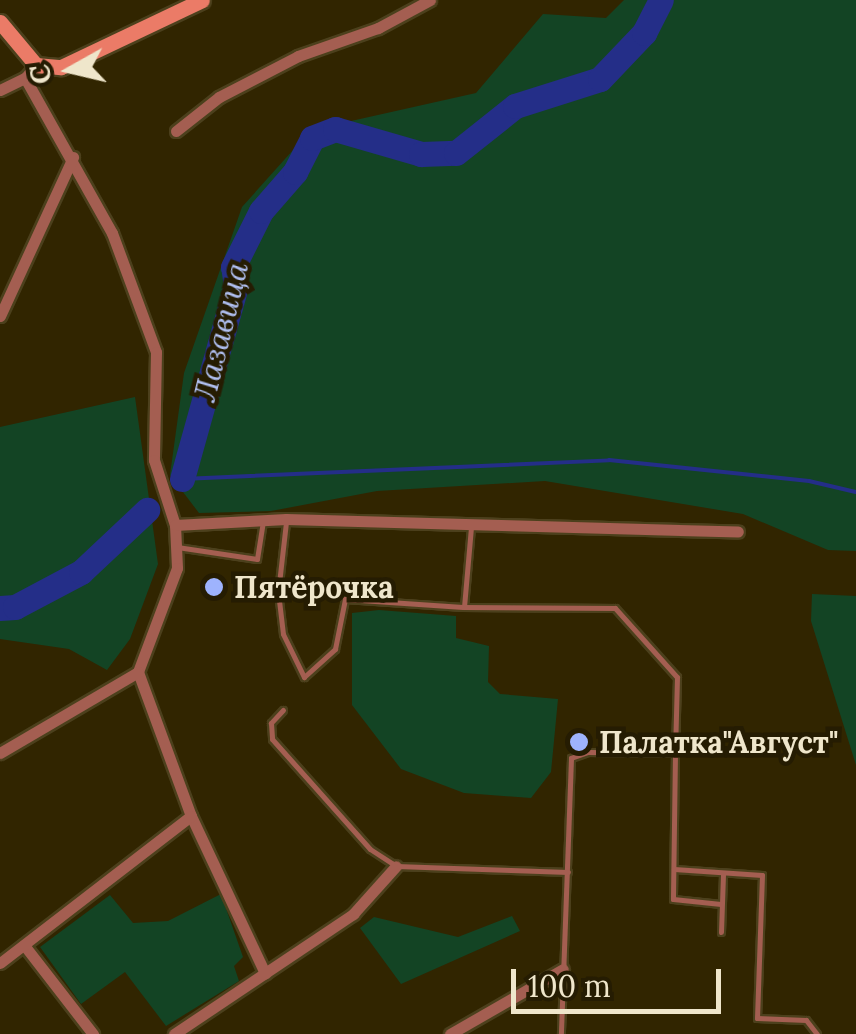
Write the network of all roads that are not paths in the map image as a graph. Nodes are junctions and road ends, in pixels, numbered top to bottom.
1 (202, 0) edge
2 (430, 0) edge
3 (0, 22) edge
4 (30, 72) junction
5 (0, 90) edge
6 (176, 131) dead end
7 (73, 157) junction
8 (0, 316) edge
9 (263, 520) junction
10 (286, 520) junction
11 (174, 524) junction
12 (471, 527) junction
13 (738, 532) dead end
14 (177, 547) junction
15 (464, 607) junction
16 (138, 672) junction
17 (283, 710) dead end
18 (0, 753) edge
19 (676, 753) junction
20 (191, 816) junction
21 (396, 866) junction
22 (674, 868) junction
23 (568, 872) junction
24 (723, 874) junction
25 (721, 904) junction
26 (721, 932) dead end
27 (24, 945) junction
28 (0, 963) edge
29 (563, 969) junction
30 (265, 973) junction
31 (93, 1034) edge
32 (174, 1034) edge
33 (450, 1034) edge
34 (562, 1034) edge
35 (817, 1034) edge

1 - 4 main road
2 - 6 street
3 - 4 main road
4 - 5 street
4 - 7 street
7 - 8 street
7 - 11 street
9 - 10 street
9 - 11 street
9 - 14 lane
10 - 12 street
10 - 15 lane
11 - 14 street
12 - 13 street
12 - 15 lane
14 - 16 street
15 - 19 lane
16 - 18 street
16 - 20 street
17 - 21 lane
19 - 22 lane
19 - 23 lane
20 - 27 street
20 - 30 street
21 - 23 lane
21 - 30 street
22 - 24 lane
22 - 25 lane
23 - 29 lane
24 - 25 lane
24 - 35 lane
25 - 26 lane
27 - 28 street
27 - 31 street
29 - 33 street
29 - 34 lane
30 - 32 street

